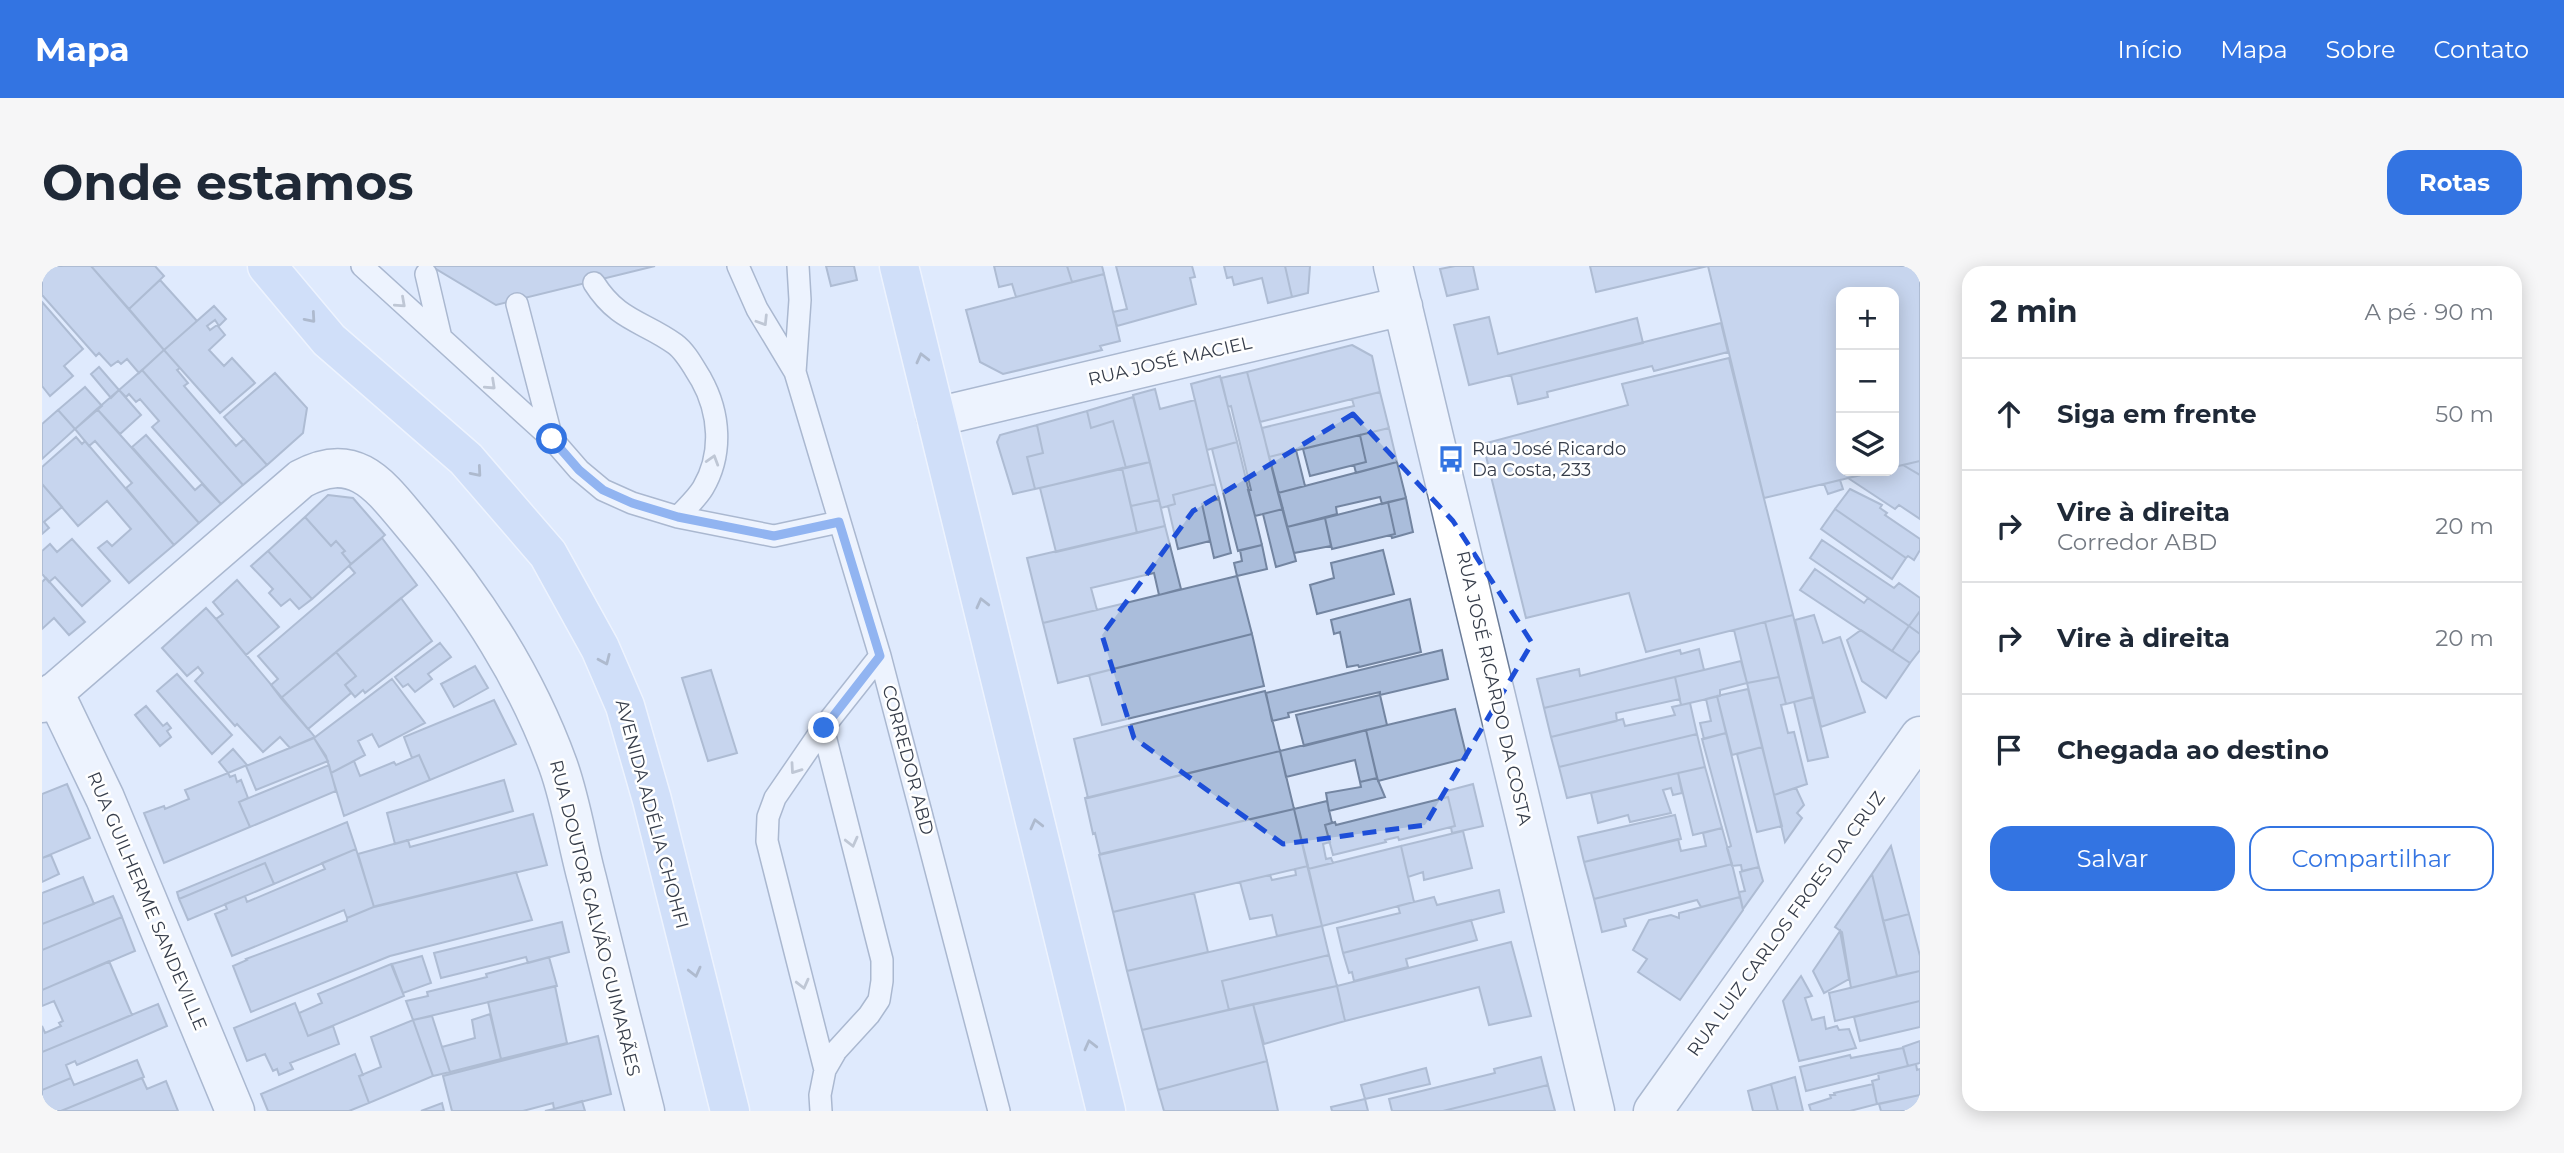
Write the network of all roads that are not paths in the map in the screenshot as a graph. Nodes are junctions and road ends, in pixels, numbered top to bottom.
1 (267, 266) edge
2 (362, 266) edge
3 (738, 266) edge
4 (798, 266) edge
5 (898, 266) edge
6 (1393, 266) edge
7 (426, 274) dead end
8 (594, 283) dead end
9 (517, 304) dead end
10 (1403, 306) junction
11 (441, 338) junction
12 (795, 372) junction
13 (936, 417) junction
14 (552, 439) junction
15 (678, 517) junction
16 (839, 522) junction
17 (880, 656) junction
18 (48, 697) edge
19 (824, 728) junction
20 (1920, 736) edge
21 (825, 1070) junction
22 (992, 1081) junction
23 (235, 1111) edge
24 (645, 1111) edge
25 (730, 1111) edge
26 (821, 1111) edge
27 (987, 1111) edge
28 (999, 1111) edge
29 (1106, 1111) edge
30 (1595, 1111) edge
31 (1653, 1111) edge

1 -> 25 highway, AVENIDA ADÉLIA CHOHFI
2 -> 11 lane
3 -> 12 lane, CORREDOR ABD
4 - 12 lane, CORREDOR ABD
13 -> 5 highway
6 - 10 street, RUA JOSÉ RICARDO DA COSTA
7 - 11 lane
15 -> 8 lane
9 - 14 lane
10 - 13 street, RUA JOSÉ MACIEL
10 - 30 street, RUA JOSÉ RICARDO DA COSTA
11 -> 14 lane
12 - 16 lane, CORREDOR ABD
29 -> 13 highway
14 - 15 lane
15 - 16 lane
16 - 17 lane, CORREDOR ABD
17 - 19 lane
17 - 22 lane, CORREDOR ABD
18 - 23 street, RUA GUILHERME SANDEVILLE
18 - 24 street, RUA DOUTOR GALVÃO GUIMARÃES
19 -> 21 lane
19 -> 21 lane
20 - 31 street, RUA LUIZ CARLOS FROES DA CRUZ
21 - 26 lane
22 - 27 lane
22 - 28 lane, CORREDOR ABD

